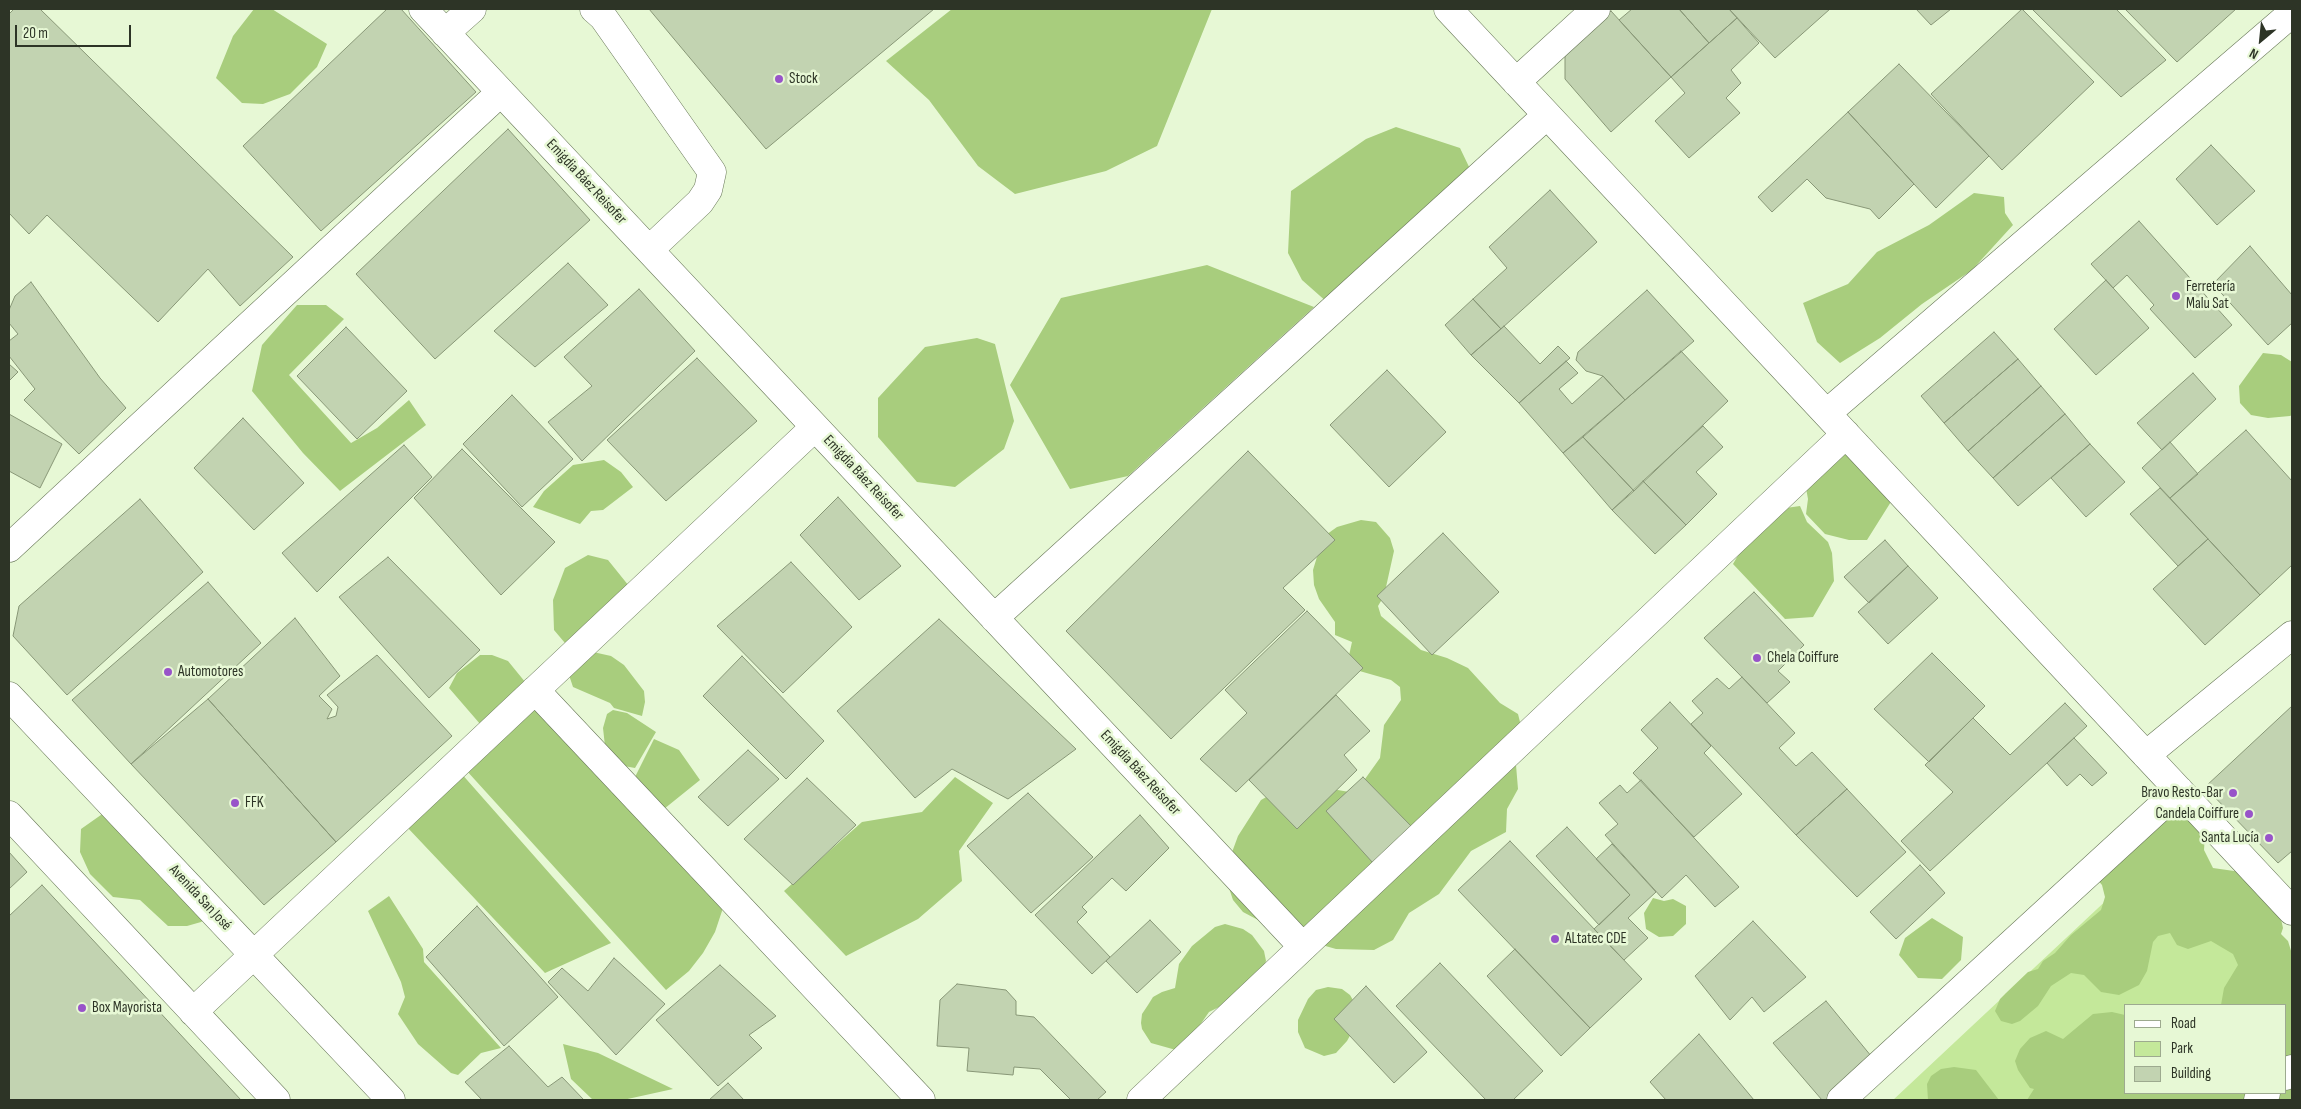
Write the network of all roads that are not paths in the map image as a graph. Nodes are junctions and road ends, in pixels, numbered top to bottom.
1 (423, 9) edge
2 (472, 9) edge
3 (594, 9) edge
4 (1448, 9) edge
5 (1596, 9) edge
6 (2292, 13) edge
7 (445, 33) junction
8 (1516, 82) junction
9 (501, 92) junction
10 (1547, 115) junction
11 (649, 250) junction
12 (1827, 413) junction
13 (815, 427) junction
14 (1846, 434) junction
15 (9, 548) edge
16 (994, 618) junction
17 (2292, 635) edge
18 (535, 690) junction
19 (9, 696) edge
20 (2146, 755) junction
21 (2179, 790) junction
22 (9, 816) edge
23 (2292, 910) edge
24 (1303, 947) junction
25 (254, 954) junction
26 (193, 1012) junction
27 (276, 1100) edge
28 (391, 1100) edge
29 (921, 1100) edge
30 (1141, 1100) edge
31 (1841, 1100) edge

1 - 7 street, Emigdia Báez Reisofer
2 - 7 street
3 - 11 street
4 - 8 street
5 - 8 street
6 - 12 street
7 - 9 street, Emigdia Báez Reisofer
8 - 10 street
9 - 11 street, Emigdia Báez Reisofer
9 - 15 street
10 - 12 street
10 - 16 street
11 - 13 street, Emigdia Báez Reisofer
12 - 14 street
13 - 16 street, Emigdia Báez Reisofer
13 - 18 street
14 - 20 street
14 - 24 street
16 - 24 street, Emigdia Báez Reisofer
17 - 20 street
18 - 25 street
18 - 29 street
19 - 25 street, Avenida San José
20 - 21 street
21 - 23 street
21 - 31 street
22 - 26 street
24 - 30 street
25 - 26 street
25 - 28 street, Avenida San José
26 - 27 street

